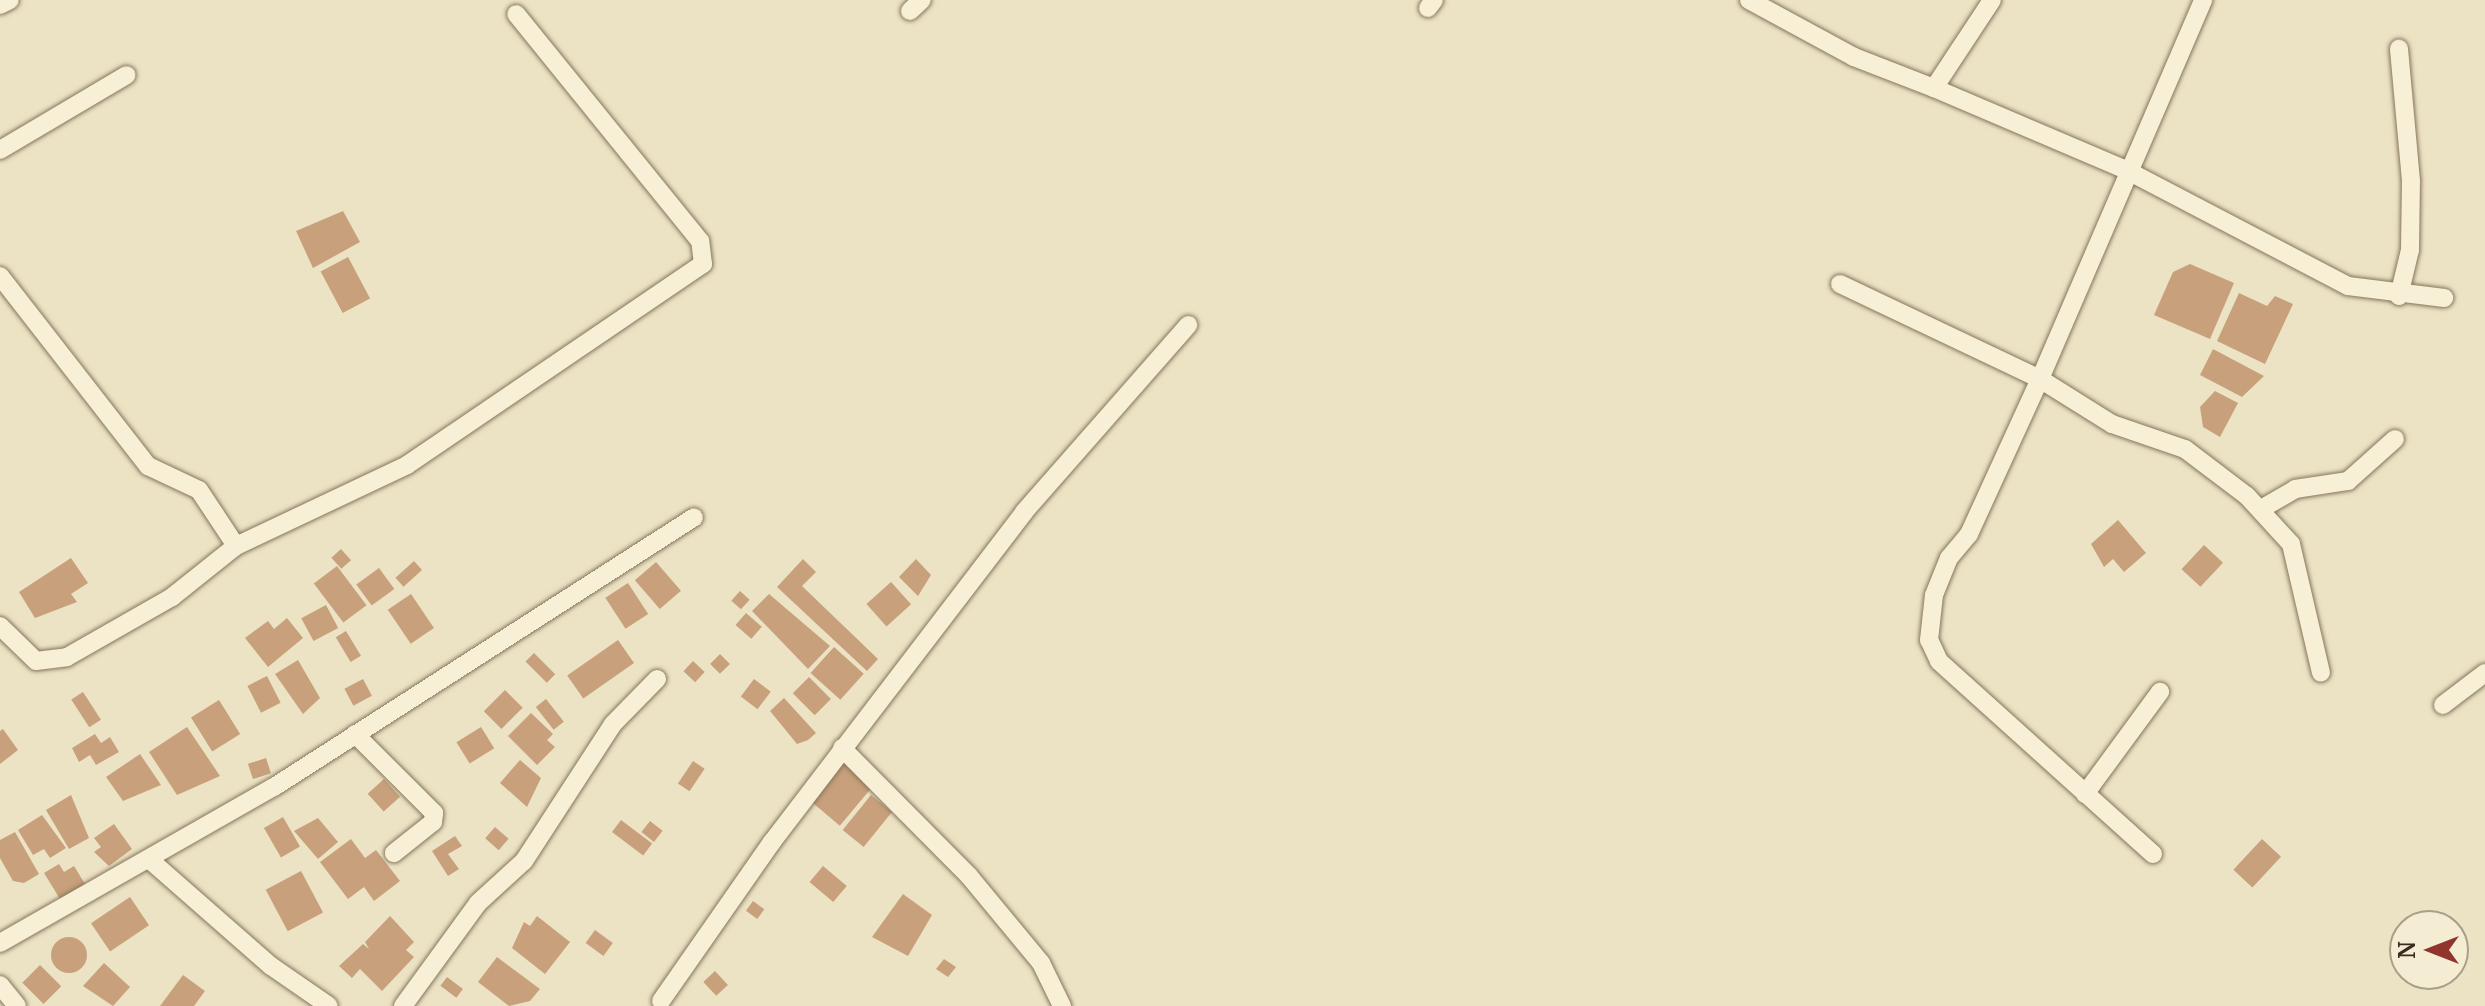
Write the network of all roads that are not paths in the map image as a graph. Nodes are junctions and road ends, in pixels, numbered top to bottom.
1 (10, 0) edge
2 (1749, 0) edge
3 (1992, 0) edge
4 (2203, 0) edge
5 (0, 5) edge
6 (516, 14) dead end
7 (2399, 49) dead end
8 (127, 75) dead end
9 (1934, 88) junction
10 (0, 150) edge
11 (2126, 170) junction
12 (0, 276) edge
13 (1840, 284) dead end
14 (2399, 296) junction
15 (2444, 298) dead end
16 (1188, 325) dead end
17 (2040, 379) junction
18 (2395, 439) dead end
19 (2261, 509) junction
20 (694, 517) dead end
21 (236, 546) junction
22 (0, 626) edge
23 (2321, 673) dead end
24 (2485, 673) edge
25 (657, 679) dead end
26 (2160, 692) dead end
27 (2443, 705) dead end
28 (355, 734) junction
29 (842, 748) junction
30 (2085, 794) junction
31 (394, 853) dead end
32 (2153, 854) dead end
33 (151, 861) junction
34 (0, 943) edge
35 (0, 985) edge
36 (662, 1004) edge
37 (17, 1006) edge
38 (329, 1006) edge
39 (403, 1006) edge
40 (1062, 1006) edge

1 - 5 street
2 - 9 street
3 - 9 street
4 - 11 street
6 - 21 street
7 - 14 street
8 - 10 street
9 - 11 street
11 - 14 street
11 - 17 street
12 - 21 street
13 - 17 street
14 - 15 street
16 - 29 street
17 - 19 street
17 - 30 street
18 - 19 street
19 - 23 street
20 - 28 street
21 - 22 street
24 - 27 street
25 - 39 street
26 - 30 street
28 - 31 street
28 - 33 street
29 - 36 street
29 - 40 street
30 - 32 street
33 - 34 street
33 - 38 street
35 - 37 street

